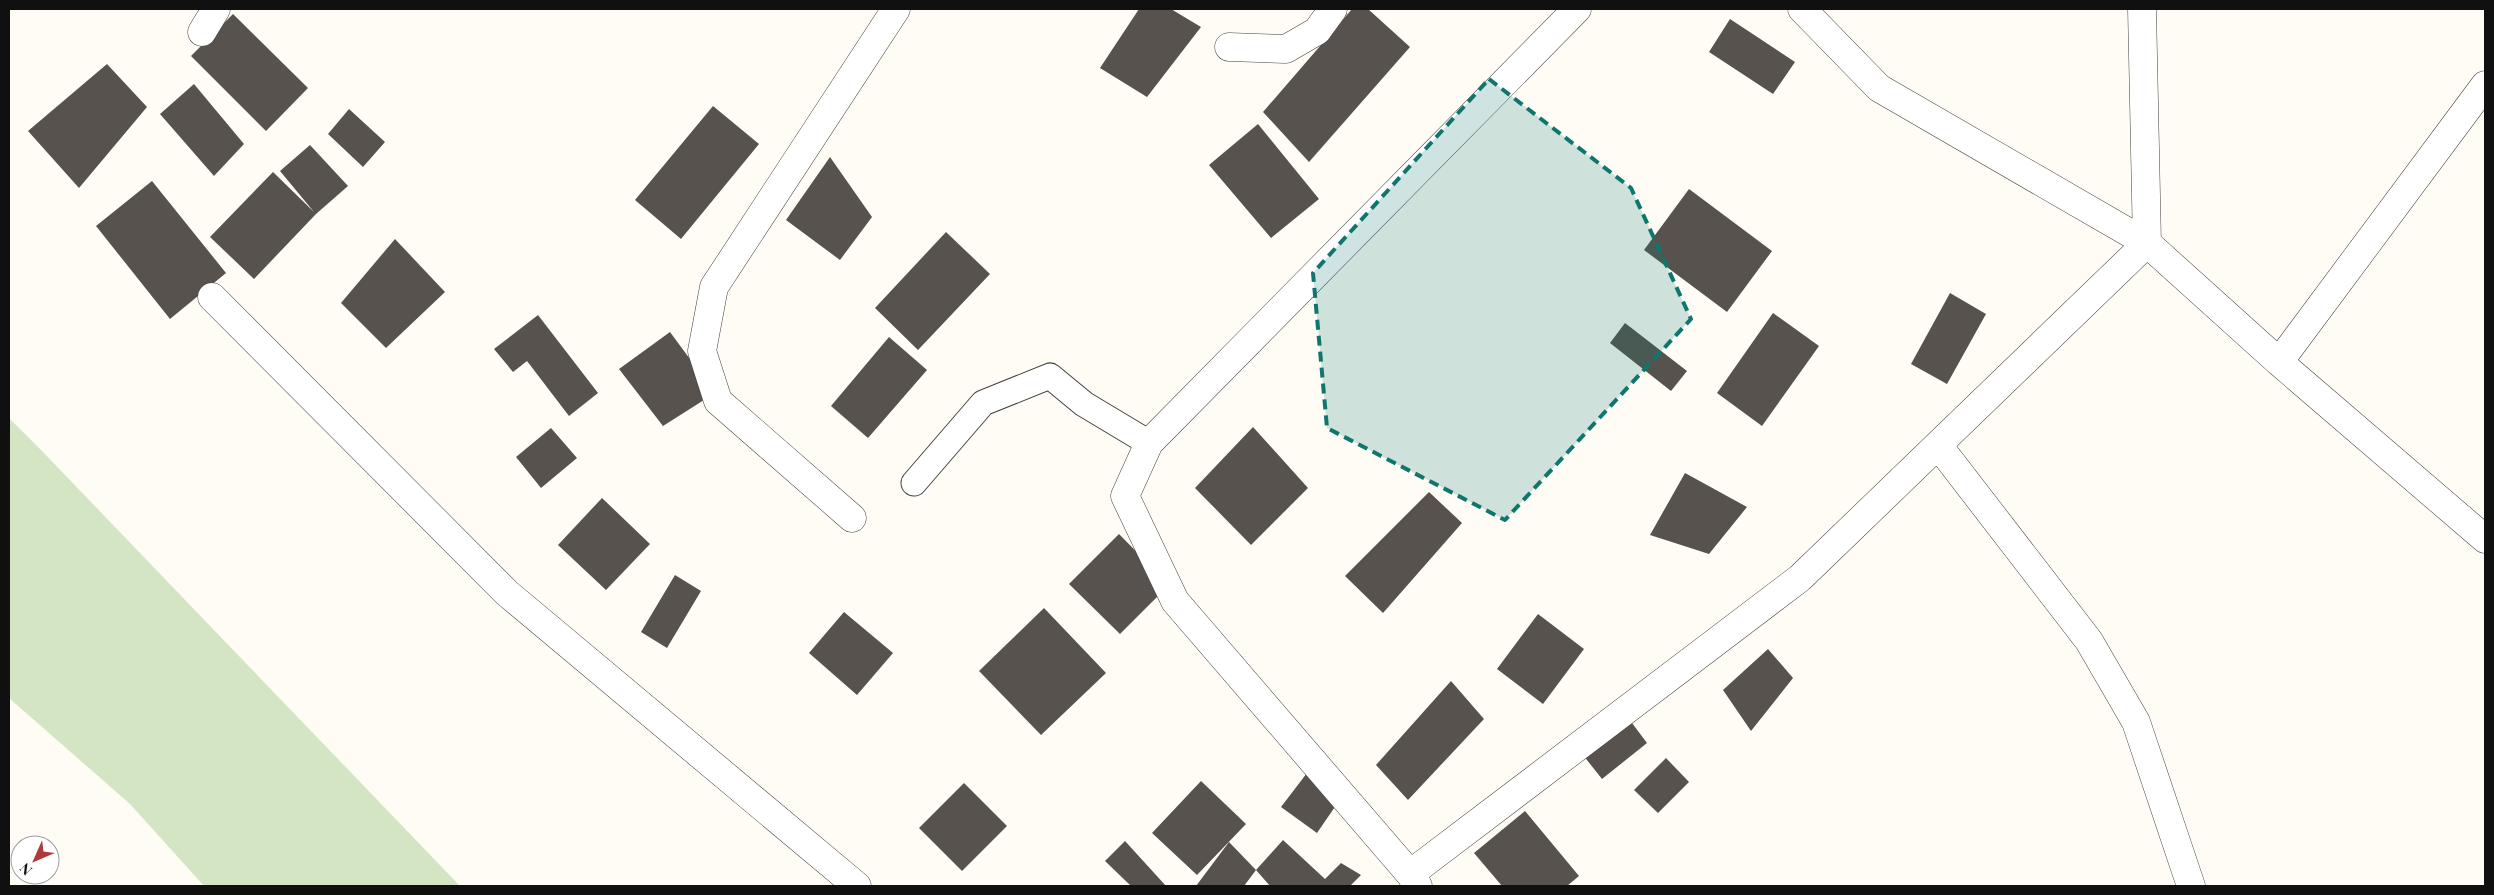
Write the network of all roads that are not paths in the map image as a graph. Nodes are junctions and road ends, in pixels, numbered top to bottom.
1 (216, 9) edge
2 (896, 9) edge
3 (1333, 9) edge
4 (1577, 9) edge
5 (1802, 9) edge
6 (2142, 9) edge
7 (202, 32) dead end
8 (1229, 47) dead end
9 (2485, 85) edge
10 (2147, 243) junction
11 (212, 297) dead end
12 (2279, 362) junction
13 (1149, 443) junction
14 (1938, 445) junction
15 (914, 483) dead end
16 (852, 518) dead end
17 (2485, 539) edge
18 (1414, 880) edge
19 (857, 886) edge
20 (2191, 886) edge

1 - 7 street
2 - 16 street
3 - 8 street
4 - 13 street
5 - 10 street
6 - 10 street
9 - 12 street
10 - 12 street
10 - 14 street
11 - 19 street
12 - 17 street
13 - 15 lane
13 - 18 street
14 - 18 street
14 - 20 street

